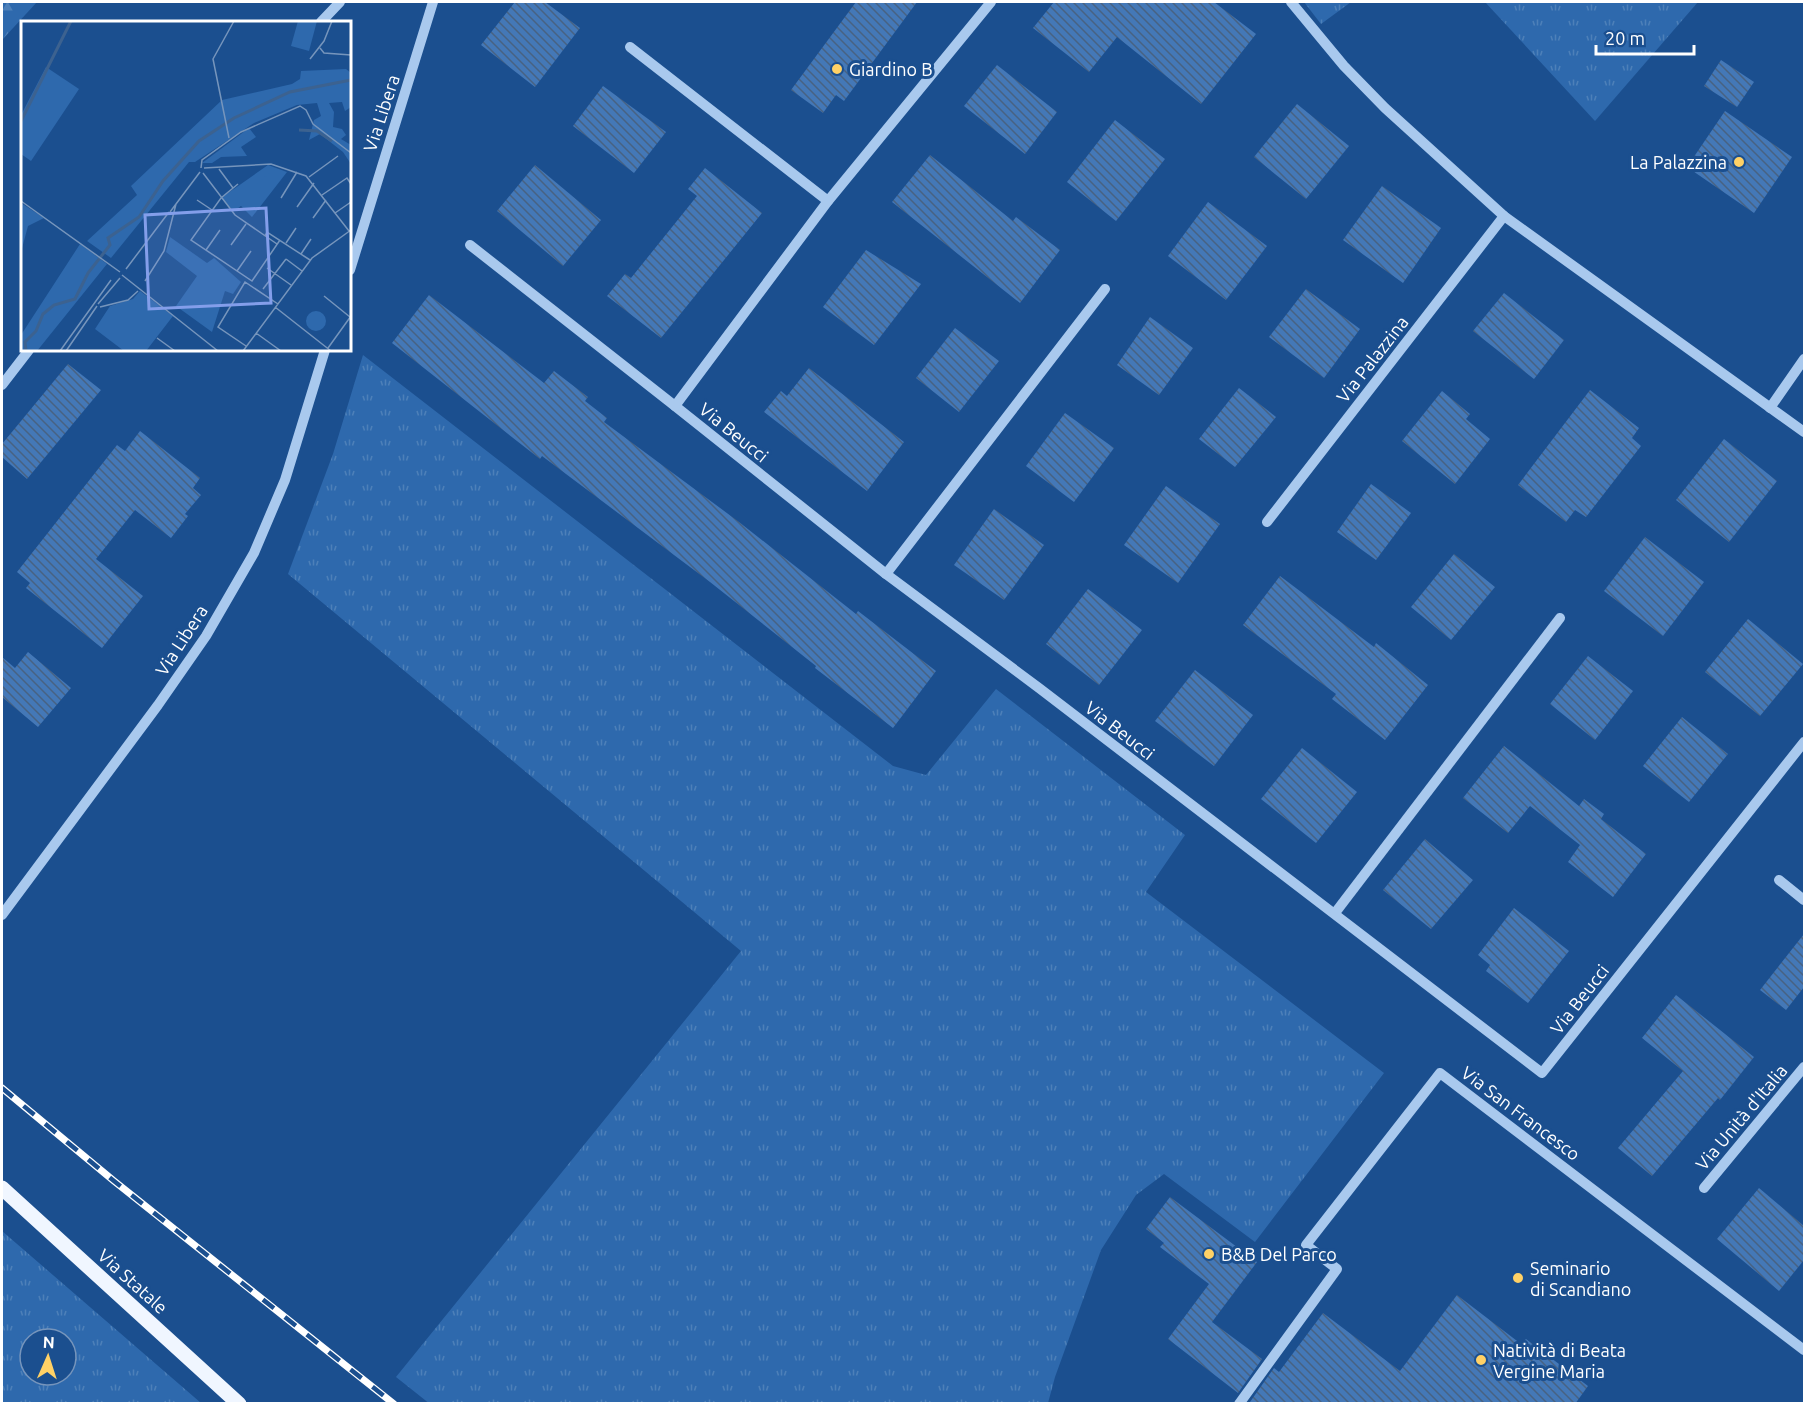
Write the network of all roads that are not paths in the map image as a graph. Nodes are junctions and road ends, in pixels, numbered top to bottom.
1 (340, 2) edge
2 (433, 2) edge
3 (992, 2) edge
4 (1291, 2) edge
5 (322, 21) edge
6 (630, 47) dead end
7 (828, 201) junction
8 (1504, 216) junction
9 (470, 245) dead end
10 (351, 267) edge
11 (1105, 289) dead end
12 (28, 351) edge
13 (325, 351) edge
14 (1804, 358) edge
15 (2, 385) edge
16 (675, 406) junction
17 (1770, 408) junction
18 (1804, 432) edge
19 (1267, 522) dead end
20 (886, 574) junction
21 (1560, 618) dead end
22 (1804, 742) edge
23 (1779, 880) dead end
24 (1804, 900) edge
25 (1335, 913) junction
26 (2, 915) edge
27 (1804, 1067) edge
28 (2, 1188) edge
29 (1704, 1188) dead end
30 (1804, 1350) edge
31 (239, 1404) edge
32 (1239, 1404) edge

1 - 5 street
2 - 10 street, Via Libera
3 - 7 street, Via Beucci
4 - 8 street
6 - 7 street
7 - 16 street, Via Beucci
8 - 17 street
8 - 19 street, Via Palazzina
9 - 16 street, Via Beucci
11 - 20 street
12 - 15 street
13 - 26 street, Via Libera
14 - 17 street
16 - 20 street, Via Beucci
17 - 18 street
20 - 25 street, Via Beucci
21 - 25 street
22 - 25 street, Via Beucci
23 - 24 street
27 - 29 street, Via Unità d'Italia
28 - 31 main road, Via Statale
30 - 32 street, Via San Francesco

